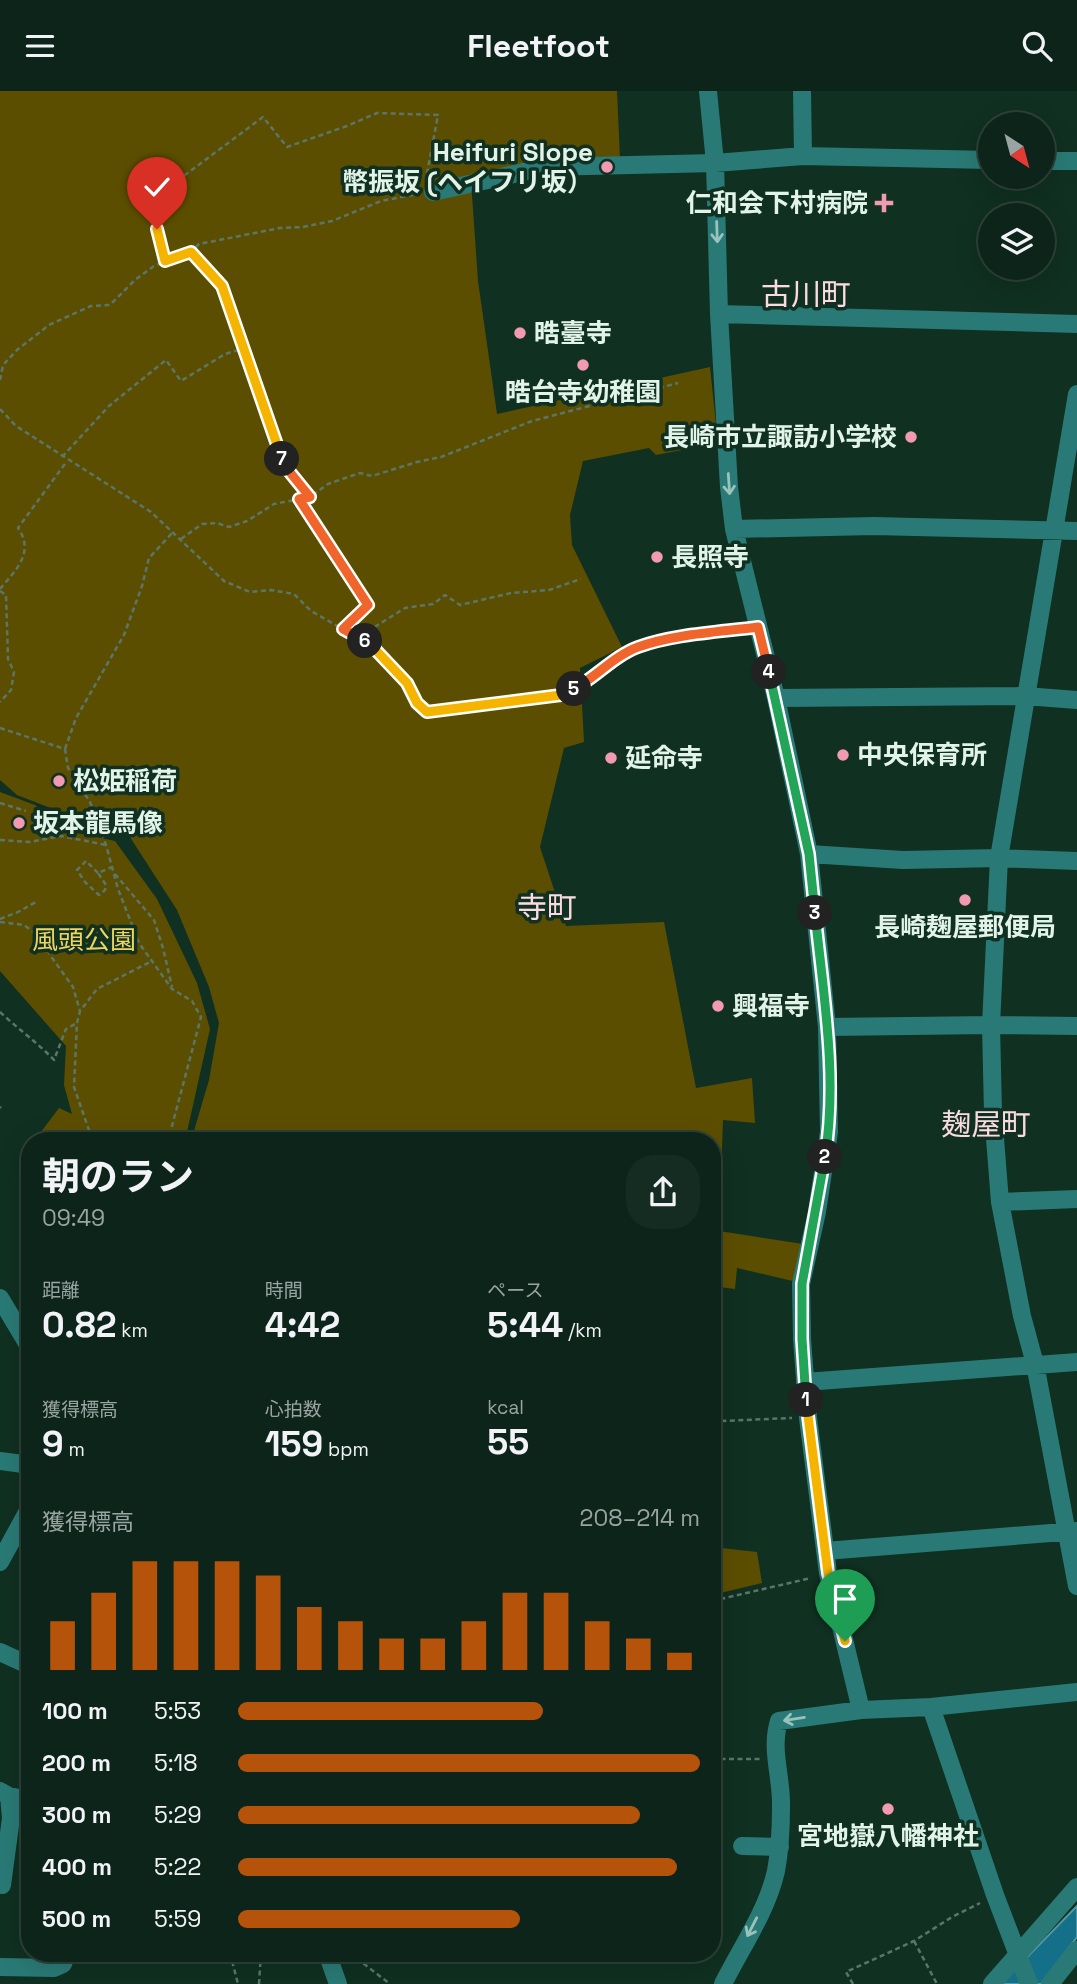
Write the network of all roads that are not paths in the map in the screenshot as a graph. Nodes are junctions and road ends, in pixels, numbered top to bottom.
1 (708, 91) edge
2 (802, 91) edge
3 (803, 156) junction
4 (978, 160) edge
5 (1055, 161) edge
6 (1077, 162) edge
7 (715, 163) junction
8 (426, 190) road end
9 (719, 314) junction
10 (1077, 324) edge
11 (1077, 394) edge
12 (734, 529) junction
13 (1052, 529) junction
14 (1077, 531) edge
15 (1025, 696) junction
16 (776, 698) junction
17 (1077, 700) edge
18 (809, 854) junction
19 (999, 858) junction
20 (1077, 861) edge
21 (991, 1025) junction
22 (1077, 1026) edge
23 (827, 1027) junction
24 (1077, 1199) edge
25 (1000, 1202) junction
26 (0, 1299) edge
27 (21, 1333) edge
28 (1077, 1362) edge
29 (1035, 1364) junction
30 (804, 1382) junction
31 (0, 1461) edge
32 (21, 1464) edge
33 (21, 1524) edge
34 (1072, 1531) edge
35 (825, 1551) junction
36 (0, 1562) edge
37 (1077, 1586) edge
38 (0, 1652) edge
39 (21, 1662) edge
40 (1077, 1692) edge
41 (931, 1707) junction
42 (861, 1710) junction
43 (5, 1793) edge
44 (742, 1846) dead end
45 (780, 1847) junction
46 (2, 1885) dead end
47 (1077, 1887) edge
48 (1077, 1950) edge
49 (1016, 1955) junction
50 (64, 1962) edge
51 (329, 1962) edge
52 (0, 1967) edge
53 (338, 1984) edge
54 (723, 1984) edge
55 (992, 1984) edge
56 (1029, 1984) edge
57 (1050, 1984) edge

1 - 7 street
2 - 3 street
3 - 4 street
3 - 7 street
5 - 6 street
7 - 8 street
7 -> 9 street
9 - 10 street
9 -> 12 street
11 - 13 street
12 - 13 street
12 - 16 street
13 - 14 street
13 - 15 street
15 - 16 street
15 - 17 street
15 - 19 street
16 - 18 street
18 - 19 street
18 - 23 street
19 - 20 street
19 - 21 street
21 - 22 street
21 - 23 street
21 - 25 street
23 - 30 street
24 - 25 street
25 - 29 street
26 - 27 street
28 - 29 street
29 - 30 street
29 - 34 street
30 - 35 street
31 - 32 street
33 - 36 street
34 - 35 street
34 - 37 street
35 - 42 street
38 - 39 street
40 - 41 street
41 - 42 street
41 - 49 street
42 -> 45 street
43 - 46 street
44 - 45 street
45 -> 54 street
47 - 49 street
48 - 57 street
49 - 55 street
49 - 56 street
50 - 52 street
51 - 53 street

